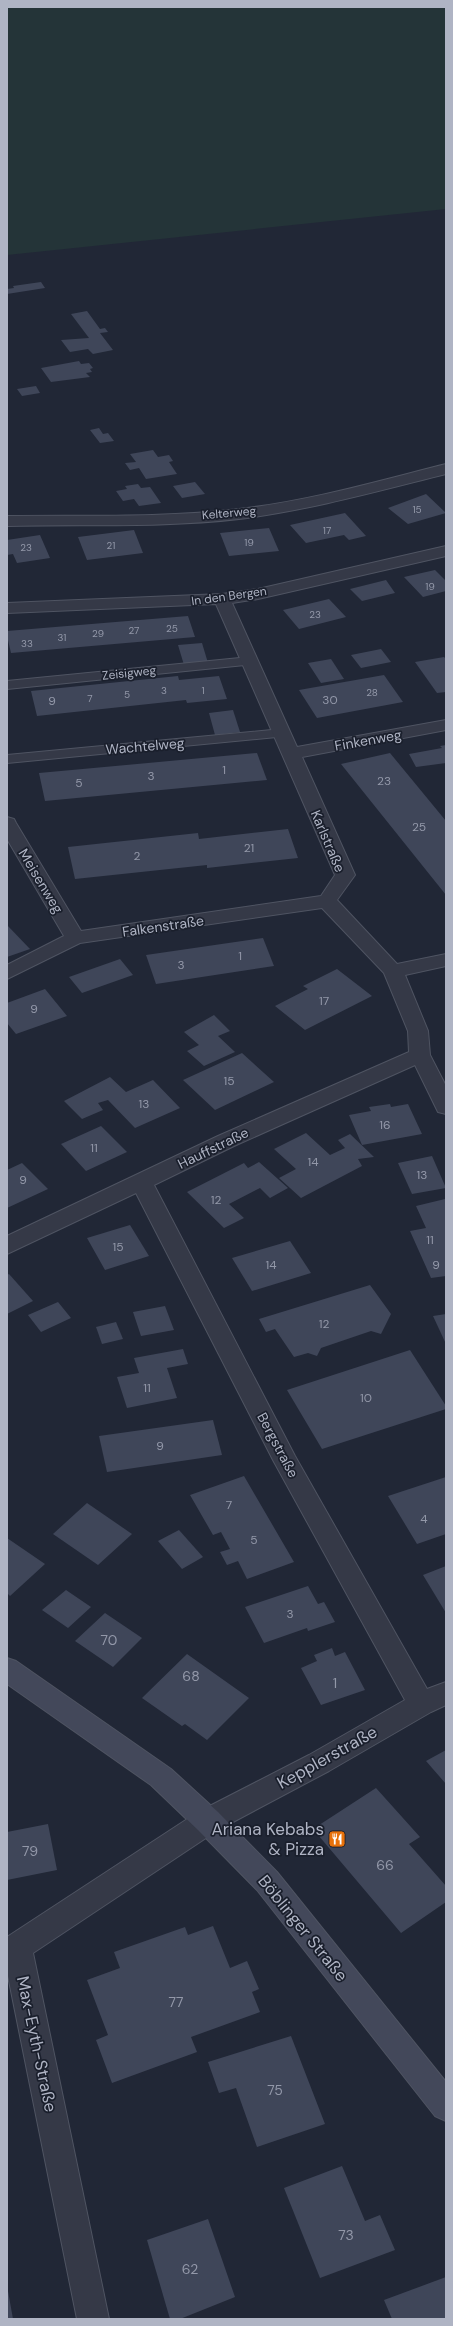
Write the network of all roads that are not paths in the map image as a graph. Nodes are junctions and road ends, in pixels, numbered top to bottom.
1 (446, 469) edge
2 (7, 521) edge
3 (446, 551) edge
4 (222, 600) junction
5 (7, 608) edge
6 (250, 661) junction
7 (7, 685) edge
8 (446, 725) edge
9 (282, 733) junction
10 (290, 754) junction
11 (7, 759) edge
12 (7, 825) edge
13 (326, 901) junction
14 (75, 938) junction
15 (446, 960) edge
16 (393, 971) junction
17 (7, 973) edge
18 (420, 1055) junction
19 (446, 1107) edge
20 (142, 1183) junction
21 (7, 1246) edge
22 (7, 1669) edge
23 (446, 1693) edge
24 (421, 1704) junction
25 (208, 1821) junction
26 (12, 1948) edge
27 (446, 2106) edge
28 (93, 2319) edge

1 - 2 street, Kelterweg
3 - 4 street, In den Bergen
4 - 5 street, In den Bergen
4 - 6 street, Karlstraße
6 - 7 lane, Zeisigweg
6 - 9 street, Karlstraße
8 - 10 street, Finkenweg
9 - 10 street, Karlstraße
9 - 11 lane, Wachtelweg
10 - 13 street, Karlstraße
12 - 14 street, Meisenweg
13 - 14 street, Falkenstraße
13 - 16 street
14 - 17 street, Falkenstraße
15 - 16 street
16 - 18 street
18 - 19 street
18 - 20 street, Hauffstraße
20 - 21 street, Hauffstraße
20 - 24 street, Bergstraße
22 - 25 main road, Böblinger Straße
23 - 24 street, Kepplerstraße
24 - 25 street, Kepplerstraße
25 - 26 street, Max-Eyth-Straße
25 - 27 main road, Böblinger Straße
26 - 28 street, Max-Eyth-Straße

